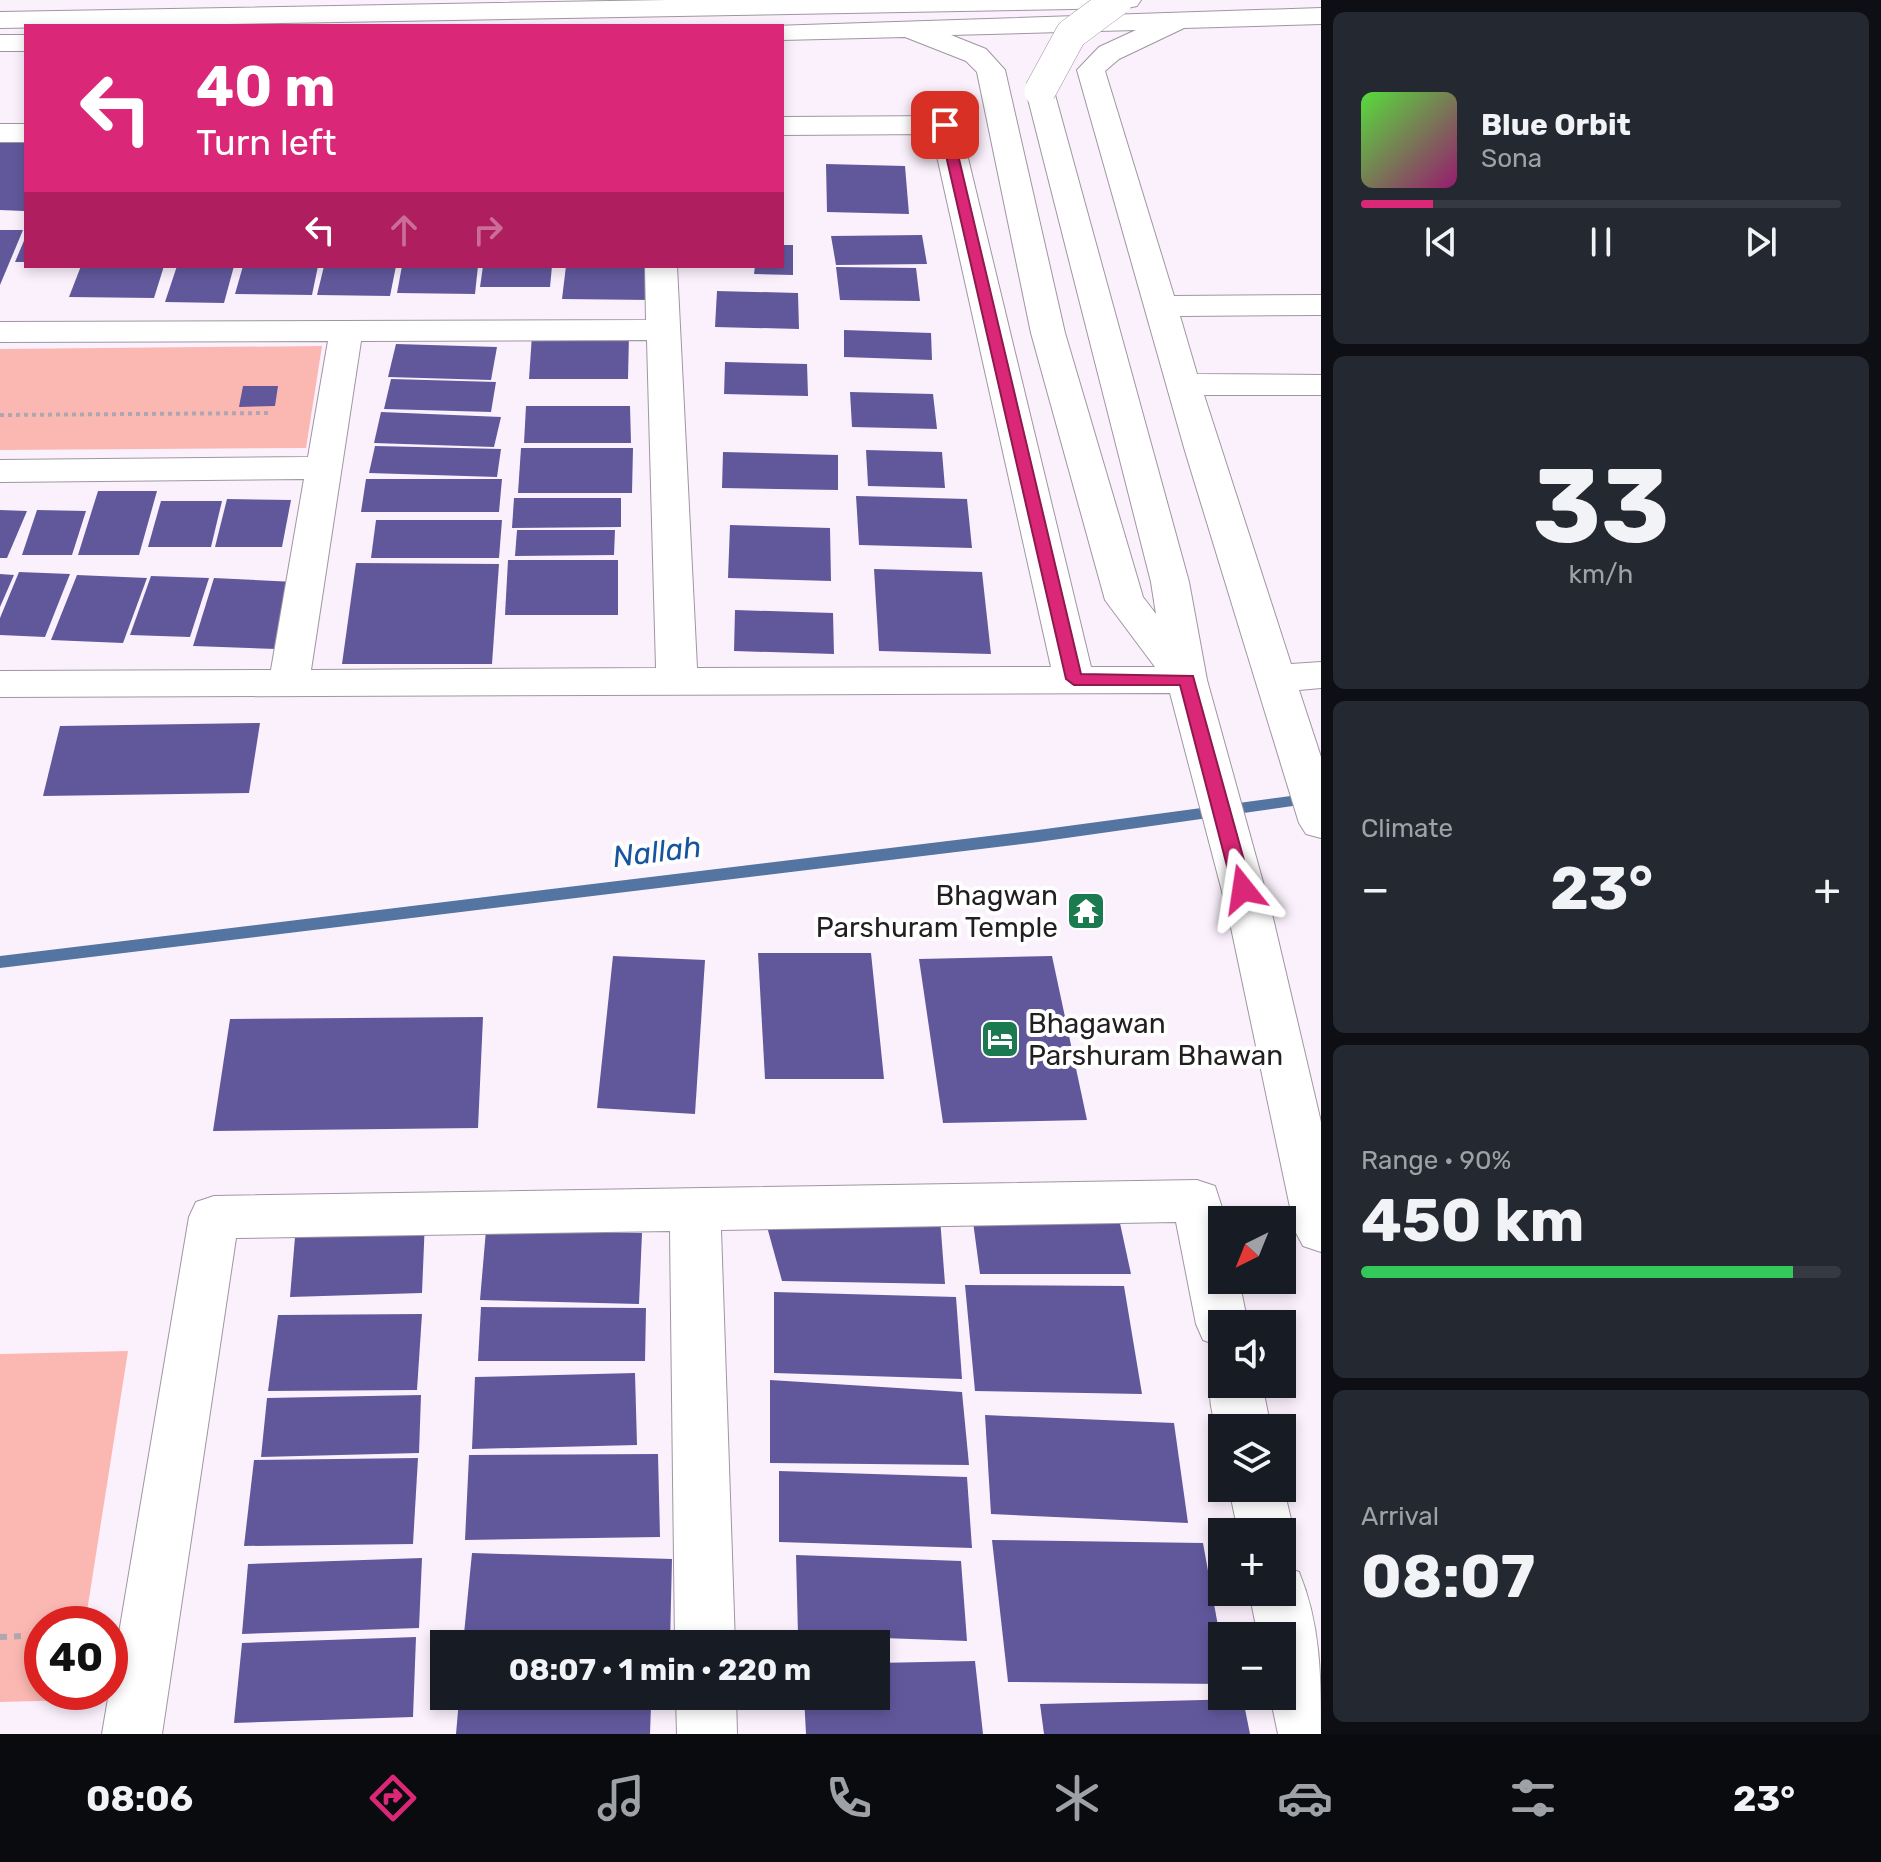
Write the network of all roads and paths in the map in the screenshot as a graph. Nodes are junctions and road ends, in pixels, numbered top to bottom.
1 (1117, 0) edge
2 (1127, 0) edge
3 (1321, 16) edge
4 (0, 20) edge
5 (1175, 22) junction
6 (913, 30) junction
7 (784, 32) edge
8 (0, 43) edge
9 (24, 43) edge
10 (784, 126) edge
11 (0, 133) edge
12 (24, 133) edge
13 (661, 268) edge
14 (1321, 305) edge
15 (1161, 306) junction
16 (664, 330) junction
17 (346, 331) junction
18 (0, 332) edge
19 (1183, 384) junction
20 (1321, 385) edge
21 (271, 413) dead end
22 (0, 415) edge
23 (323, 468) junction
24 (0, 471) edge
25 (1321, 675) edge
26 (1074, 679) junction
27 (1275, 679) junction
28 (677, 681) junction
29 (289, 683) junction
30 (0, 684) edge
31 (1191, 698) junction
32 (1321, 823) edge
33 (695, 1210) junction
34 (1321, 1231) edge
35 (1219, 1310) edge
36 (1281, 1606) edge
37 (705, 1630) edge
38 (23, 1636) dead end
39 (0, 1637) edge
40 (706, 1710) edge
41 (132, 1734) edge
42 (707, 1734) edge
43 (1308, 1734) edge

1 - 31 main road, bridge
2 - 4 main road
3 - 5 main road
5 - 6 main road
5 - 15 main road
6 - 7 main road
6 - 31 main road
8 - 9 main road
10 - 26 main road
11 - 12 main road
13 - 16 main road
14 - 15 main road
15 - 19 main road
16 - 17 main road
16 - 28 main road
17 - 18 main road
17 - 23 main road
19 - 20 main road
19 - 27 main road
21 - 22 path
23 - 24 main road
23 - 29 main road
25 - 27 main road
26 - 28 main road
26 - 31 main road
27 - 32 main road
28 - 29 main road
29 - 30 main road
31 - 34 main road
33 - 35 main road
33 - 37 main road
33 - 41 main road
36 - 43 main road
38 - 39 path
40 - 42 main road

